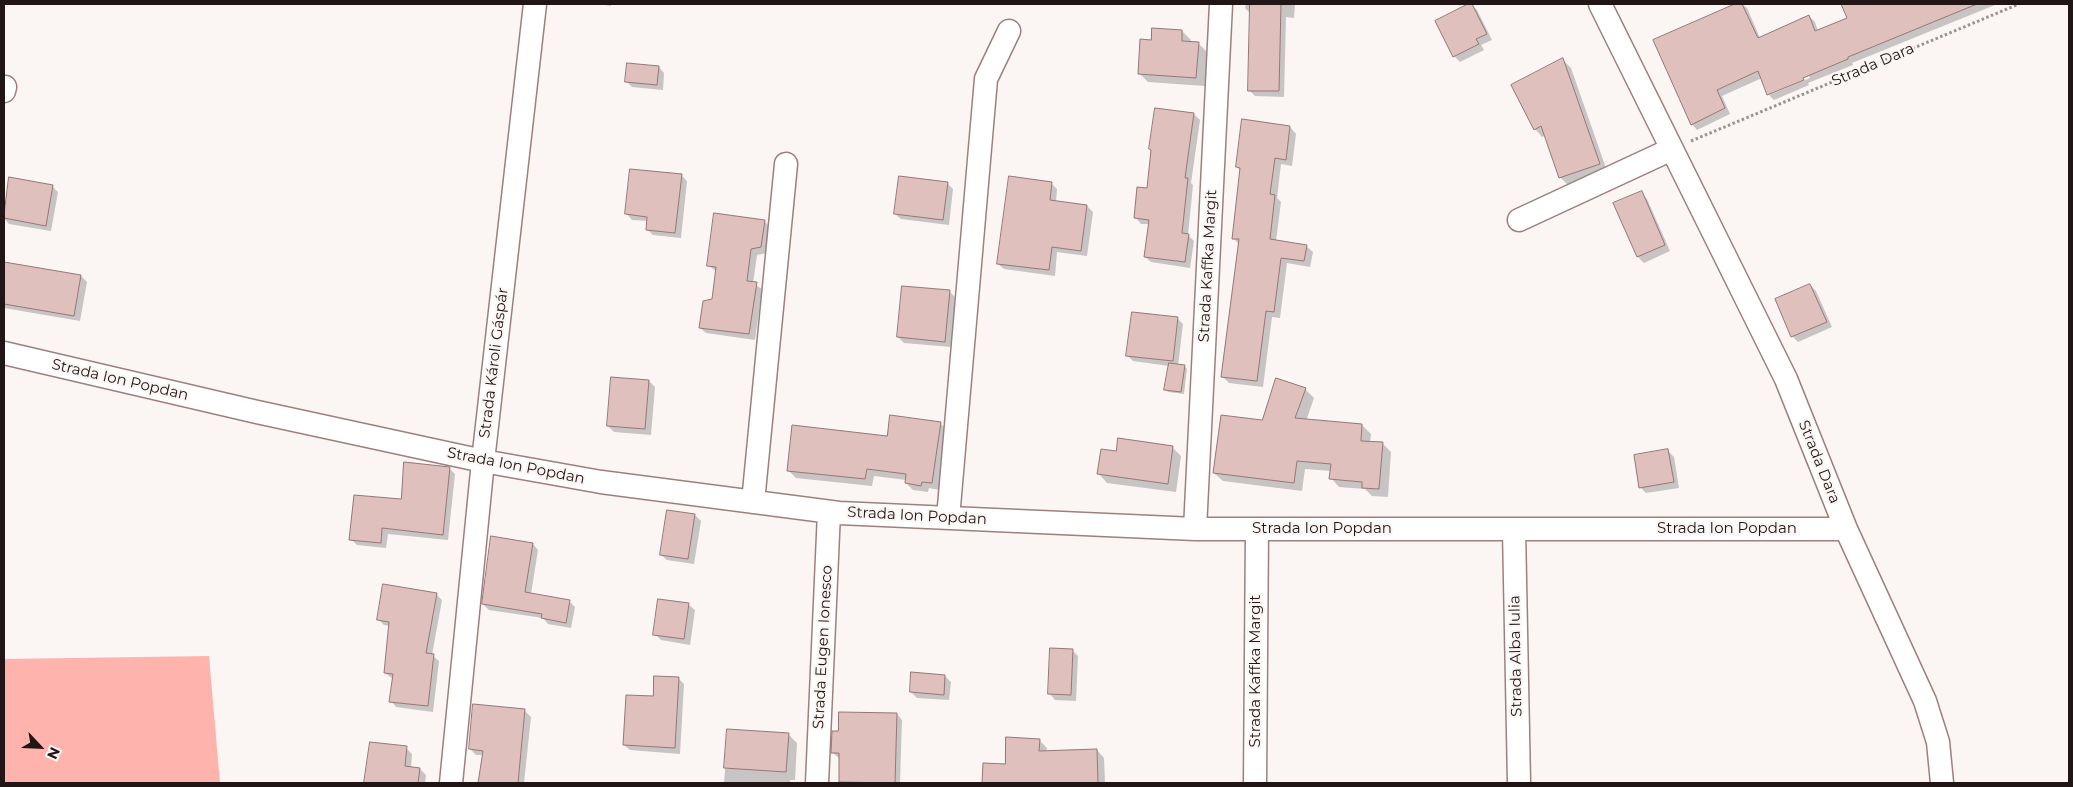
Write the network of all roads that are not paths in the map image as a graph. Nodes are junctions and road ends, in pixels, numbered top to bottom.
1 (535, 4) edge
2 (1220, 4) edge
3 (1600, 4) edge
4 (1009, 31) dead end
5 (1672, 149) junction
6 (786, 164) dead end
7 (1518, 220) dead end
8 (4, 353) edge
9 (483, 461) junction
10 (753, 502) junction
11 (829, 512) junction
12 (948, 518) junction
13 (1195, 529) junction
14 (1257, 529) junction
15 (1514, 529) junction
16 (1846, 530) junction
17 (451, 783) edge
18 (817, 783) edge
19 (1255, 783) edge
20 (1519, 783) edge
21 (1942, 783) edge

1 - 9 street, Strada Károli Gáspár
2 - 13 street, Strada Kaffka Margit
3 - 5 street, Strada Dara
4 - 12 street
5 - 7 street
5 - 16 street, Strada Dara
6 - 10 street
8 - 9 street, Strada Ion Popdan
9 - 10 street, Strada Ion Popdan
9 - 17 street, Strada Károli Gáspár
10 - 11 street, Strada Ion Popdan
11 - 12 street, Strada Ion Popdan
11 - 18 street, Strada Eugen Ionesco
12 - 13 street, Strada Ion Popdan
13 - 14 street, Strada Ion Popdan
14 - 15 street, Strada Ion Popdan
14 - 19 street, Strada Kaffka Margit
15 - 16 street, Strada Ion Popdan
15 - 20 street, Strada Alba Iulia
16 - 21 street, Strada Dara

